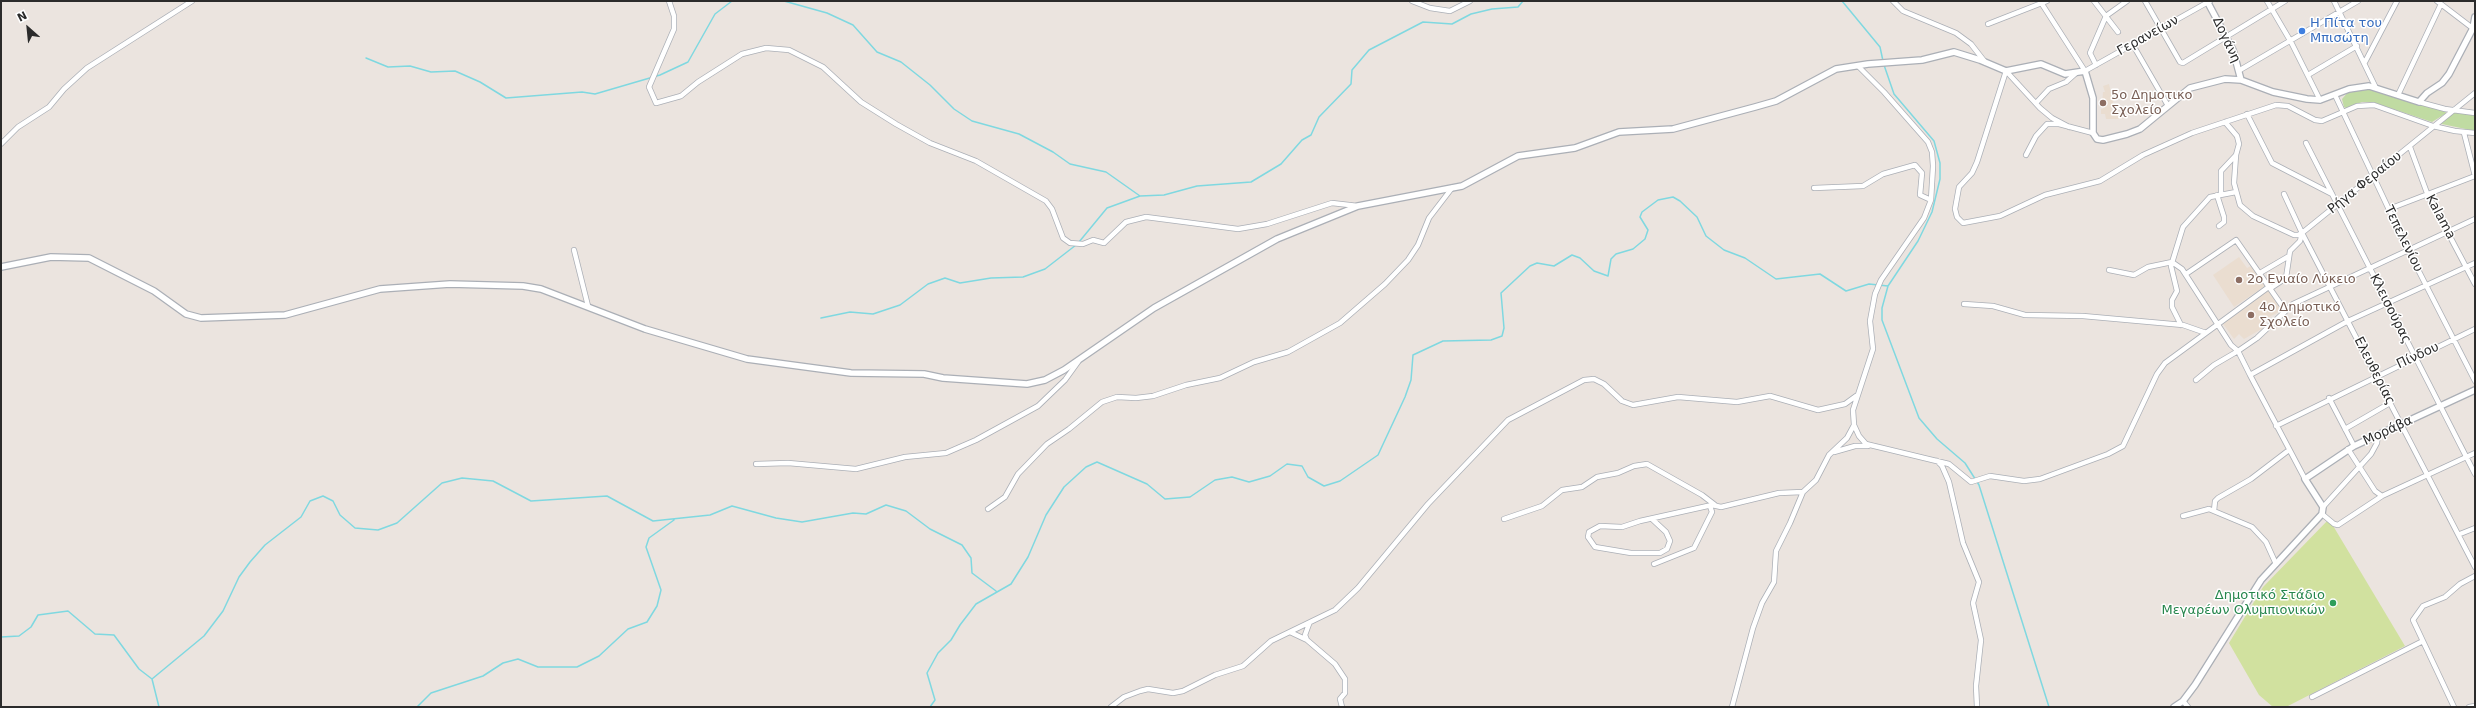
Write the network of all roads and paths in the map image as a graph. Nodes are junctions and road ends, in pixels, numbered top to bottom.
1 (192, 1) edge
2 (669, 1) edge
3 (1412, 1) edge
4 (1470, 1) edge
5 (1893, 1) edge
6 (2047, 1) edge
7 (2094, 1) edge
8 (2127, 1) edge
9 (2145, 1) edge
10 (2267, 1) edge
11 (2285, 1) edge
12 (2334, 1) edge
13 (2358, 1) edge
14 (2397, 1) edge
15 (2041, 2) edge
16 (2208, 2) edge
17 (2439, 2) edge
18 (2272, 9) junction
19 (2340, 13) junction
20 (2106, 16) junction
21 (2475, 17) edge
22 (1988, 24) dead end
23 (2474, 29) edge
24 (2161, 30) junction
25 (2118, 32) dead end
26 (2227, 37) junction
27 (2291, 42) junction
28 (2133, 45) junction
29 (2357, 46) junction
30 (1985, 62) junction
31 (2365, 62) junction
32 (2096, 65) junction
33 (1858, 66) junction
34 (2240, 70) junction
35 (2006, 71) junction
36 (2085, 71) junction
37 (2076, 73) junction
38 (2308, 75) junction
39 (2241, 80) junction
40 (2375, 86) junction
41 (2475, 93) edge
42 (2334, 95) junction
43 (2398, 95) junction
44 (2320, 100) junction
45 (2419, 102) junction
46 (2036, 103) junction
47 (2167, 104) junction
48 (2454, 111) junction
49 (2343, 113) junction
50 (2475, 113) edge
51 (2247, 114) junction
52 (2225, 122) junction
53 (2433, 126) junction
54 (2069, 127) junction
55 (2093, 133) junction
56 (2464, 133) junction
57 (2475, 133) edge
58 (2306, 143) dead end
59 (1, 144) edge
60 (2410, 147) junction
61 (2026, 155) dead end
62 (2236, 155) junction
63 (2373, 176) junction
64 (2475, 176) edge
65 (1452, 188) junction
66 (1814, 188) dead end
67 (2236, 192) junction
68 (2427, 193) junction
69 (2219, 194) junction
70 (2284, 194) dead end
71 (2332, 194) junction
72 (1930, 200) junction
73 (2337, 204) junction
74 (1358, 206) junction
75 (2389, 209) junction
76 (2475, 219) edge
77 (2219, 226) dead end
78 (2448, 232) junction
79 (2302, 233) junction
80 (574, 250) dead end
81 (2408, 250) junction
82 (2289, 256) junction
83 (2172, 262) junction
84 (2475, 263) edge
85 (1, 267) edge
86 (2369, 268) junction
87 (2466, 268) junction
88 (2109, 270) dead end
89 (2260, 273) junction
90 (2186, 274) junction
91 (2475, 284) edge
92 (2426, 285) junction
93 (2330, 286) junction
94 (2270, 287) junction
95 (1964, 304) dead end
96 (2387, 304) junction
97 (588, 306) junction
98 (2285, 310) junction
99 (2348, 321) junction
100 (2218, 322) junction
101 (2181, 325) junction
102 (2475, 329) edge
103 (2206, 333) junction
104 (2454, 339) junction
105 (2238, 351) junction
106 (2415, 358) junction
107 (1078, 362) junction
108 (2376, 376) junction
109 (2250, 377) junction
110 (2196, 380) dead end
111 (2475, 381) edge
112 (2475, 390) edge
113 (1856, 396) junction
114 (2329, 398) junction
115 (2390, 403) junction
116 (2440, 407) junction
117 (1854, 425) junction
118 (2400, 425) junction
119 (2276, 426) junction
120 (2345, 429) junction
121 (2378, 434) junction
122 (1871, 446) junction
123 (2354, 446) junction
124 (2348, 449) junction
125 (2289, 450) junction
126 (1833, 452) junction
127 (2475, 453) edge
128 (2467, 457) junction
129 (1937, 461) junction
130 (756, 464) dead end
131 (2360, 467) junction
132 (2475, 474) edge
133 (2426, 475) junction
134 (2305, 479) junction
135 (1803, 492) junction
136 (2382, 496) junction
137 (1713, 505) junction
138 (2323, 507) junction
139 (988, 509) dead end
140 (2214, 511) junction
141 (2322, 514) junction
142 (2183, 516) dead end
143 (1504, 519) dead end
144 (1652, 519) junction
145 (2475, 528) edge
146 (2460, 534) junction
147 (1654, 564) dead end
148 (2276, 564) junction
149 (2475, 567) edge
150 (2475, 576) edge
151 (1309, 623) junction
152 (1290, 632) junction
153 (1307, 640) junction
154 (2421, 642) junction
155 (2312, 697) dead end
156 (2183, 701) junction
157 (2475, 706) edge
158 (1111, 707) edge
159 (1342, 707) edge
160 (1732, 707) edge
161 (1977, 707) edge
162 (2174, 707) edge
163 (2180, 707) edge
164 (2188, 707) edge
165 (2454, 707) edge
166 (2469, 707) edge

1 - 59 street
2 - 74 street
3 - 4 street
5 - 30 street
6 - 15 street
7 - 20 street
8 - 20 street
9 - 24 street
10 - 18 street
11 - 18 street
12 - 19 street
13 - 19 street
14 - 31 street
15 - 22 street
15 - 36 street
16 - 24 street, Γερανείων
16 - 26 street, Δογάνη
17 - 23 street
17 - 43 street
18 - 26 street
18 - 27 street
19 - 27 street
19 - 29 street
20 - 25 street
20 - 32 street
21 - 23 street
23 - 45 street
24 - 26 street
24 - 28 street, Γερανείων
26 - 34 street, Δογάνη
27 - 34 street
27 - 38 street
28 - 32 street, Γερανείων
28 - 47 street
29 - 31 street
29 - 38 street
30 - 33 street
30 - 35 street
31 - 40 street
32 - 36 street, Γερανείων
33 - 65 street
33 - 72 street
34 - 39 street, Δογάνη
35 - 37 street
35 - 46 street
35 - 52 street
36 - 37 street
36 - 55 street
37 - 46 street
38 - 44 street
39 - 44 street
39 - 47 street
40 - 42 street
40 - 43 street
41 - 48 street, Ρήγα Φεραίου
42 - 44 street
42 - 49 street, Τεπελενίου
43 - 45 street
45 - 48 street
46 - 54 street
47 - 55 street
48 - 50 street
48 - 53 street, Ρήγα Φεραίου
49 - 51 street
49 - 53 street
49 - 63 street, Τεπελενίου
51 - 52 street
51 - 71 street
52 - 62 street
53 - 56 street
53 - 60 street, Ρήγα Φεραίου
54 - 55 street
54 - 61 street
56 - 57 street
56 - 64 street
58 - 71 street, Κλεισούρας
60 - 63 street, Ρήγα Φεραίου
60 - 68 street, Kalama
62 - 67 street
62 - 69 street
63 - 73 street, Ρήγα Φεραίου
63 - 75 street, Τεπελενίου
64 - 68 street
65 - 74 street
65 - 139 street
66 - 72 street
67 - 69 street
67 - 79 street
68 - 75 street
68 - 78 street, Kalama
69 - 77 street
69 - 83 street
70 - 79 street, Ελευθερίας
71 - 73 street, Κλεισούρας
72 - 113 street
73 - 79 street, Ρήγα Φεραίου
73 - 86 street, Κλεισούρας
74 - 107 street
75 - 81 street, Τεπελενίου
76 - 78 street
78 - 81 street
78 - 87 street, Kalama
79 - 82 street, Ρήγα Φεραίου
79 - 93 street, Ελευθερίας
80 - 97 street
81 - 86 street
81 - 92 street, Τεπελενίου
82 - 89 street, Ρήγα Φεραίου
82 - 94 street
83 - 88 street
83 - 90 street
83 - 101 street
84 - 87 street
85 - 97 street
86 - 93 street
86 - 96 street, Κλεισούρας
87 - 91 street, Kalama
87 - 92 street
89 - 90 street
89 - 94 street
90 - 100 street
92 - 96 street
92 - 104 street, Τεπελενίου
93 - 98 street
93 - 99 street, Ελευθερίας
94 - 98 street
94 - 100 street
95 - 101 street
96 - 99 street
96 - 106 street, Κλεισούρας
97 - 107 street
98 - 105 street
99 - 108 street, Ελευθερίας
99 - 109 street
100 - 103 street
100 - 105 street
101 - 103 street
102 - 104 street, Πίνδου
103 - 129 street
104 - 106 street, Πίνδου
104 - 111 street, Τεπελενίου
105 - 109 street
105 - 110 street
106 - 108 street, Πίνδου
106 - 116 street, Κλεισούρας
107 - 130 street
108 - 114 street, Πίνδου
108 - 115 street, Ελευθερίας
109 - 119 street
112 - 116 street, Μοράβα
113 - 117 street
113 - 151 street
114 - 119 street, Πίνδου
114 - 120 street
115 - 118 street, Ελευθερίας
115 - 120 street
116 - 118 street, Μοράβα
116 - 128 street, Κλεισούρας
117 - 122 street
117 - 126 street
118 - 121 street, Μοράβα
118 - 133 street, Ελευθερίας
119 - 125 street
120 - 123 street
121 - 123 street, Μοράβα
121 - 131 street
122 - 126 street
122 - 129 street
123 - 124 street, Μοράβα
124 - 131 street
124 - 134 street, Μοράβα
125 - 134 street
125 - 140 street
126 - 135 street
127 - 128 street
128 - 132 street, Κλεισούρας
128 - 133 street
129 - 161 street
131 - 136 street
131 - 138 street
133 - 136 street
133 - 146 street, Ελευθερίας
134 - 138 street
135 - 137 street
135 - 160 street
136 - 141 street
137 - 143 street
137 - 144 street
137 - 147 street
138 - 141 street
140 - 142 street
140 - 148 street
141 - 148 street
144 - 144 street
145 - 146 street
146 - 149 street, Ελευθερίας
148 - 156 street
150 - 154 street
151 - 152 street
151 - 153 street
152 - 153 street
152 - 158 street
153 - 159 street
154 - 155 street
154 - 165 street
156 - 162 street
156 - 163 street
156 - 164 street
157 - 166 street

